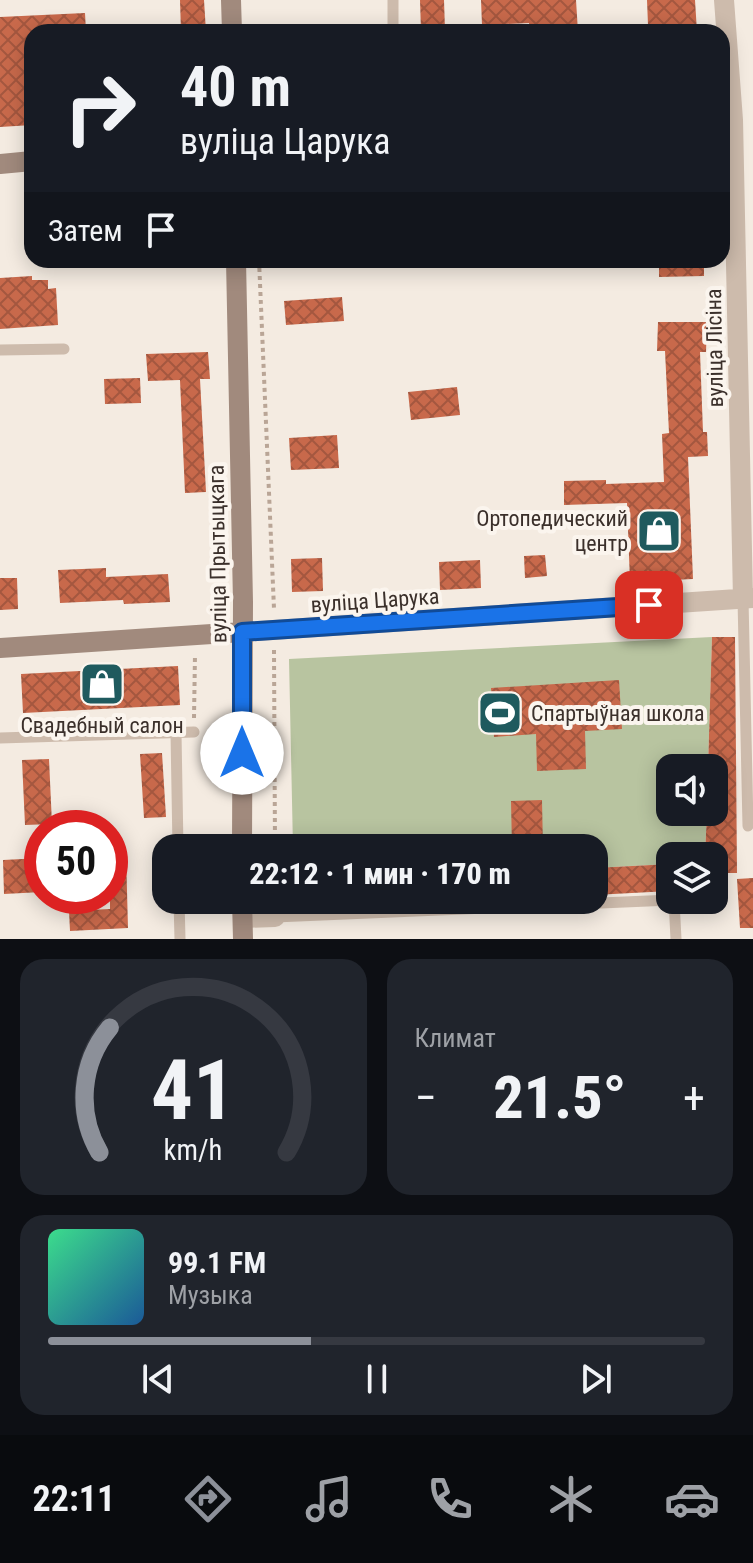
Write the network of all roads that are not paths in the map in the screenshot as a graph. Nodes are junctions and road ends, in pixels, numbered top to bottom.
1 (231, 0) edge
2 (393, 0) edge
3 (724, 0) edge
4 (232, 24) edge
5 (393, 24) edge
6 (726, 24) edge
7 (730, 60) edge
8 (736, 120) edge
9 (24, 162) edge
10 (0, 164) edge
11 (236, 268) edge
12 (64, 349) dead end
13 (0, 350) edge
14 (748, 598) edge
15 (242, 632) junction
16 (0, 648) edge
17 (194, 732) road end
18 (176, 733) junction
19 (0, 738) edge
20 (748, 826) dead end
21 (178, 834) edge
22 (242, 834) edge
23 (656, 901) edge
24 (179, 914) edge
25 (242, 914) edge
26 (263, 914) edge
27 (673, 914) edge
28 (275, 917) joint
29 (180, 939) edge
30 (243, 939) edge
31 (676, 939) edge

1 - 4 main road
2 - 5 lane
3 - 6 street, вуліца Лісіна
7 - 8 street, вуліца Лісіна
8 - 14 street, вуліца Лісіна
9 - 10 main road
11 - 15 main road, вуліца Прытыцкага
12 - 13 lane
14 - 15 street, вуліца Царука
14 - 20 lane
15 - 16 main road, вуліца Царука
15 - 22 main road, вуліца Прытыцкага
17 - 18 lane
18 - 19 lane
18 - 21 lane
23 - 28 lane
24 - 29 lane
25 - 30 main road
26 - 28 street
27 - 31 lane

